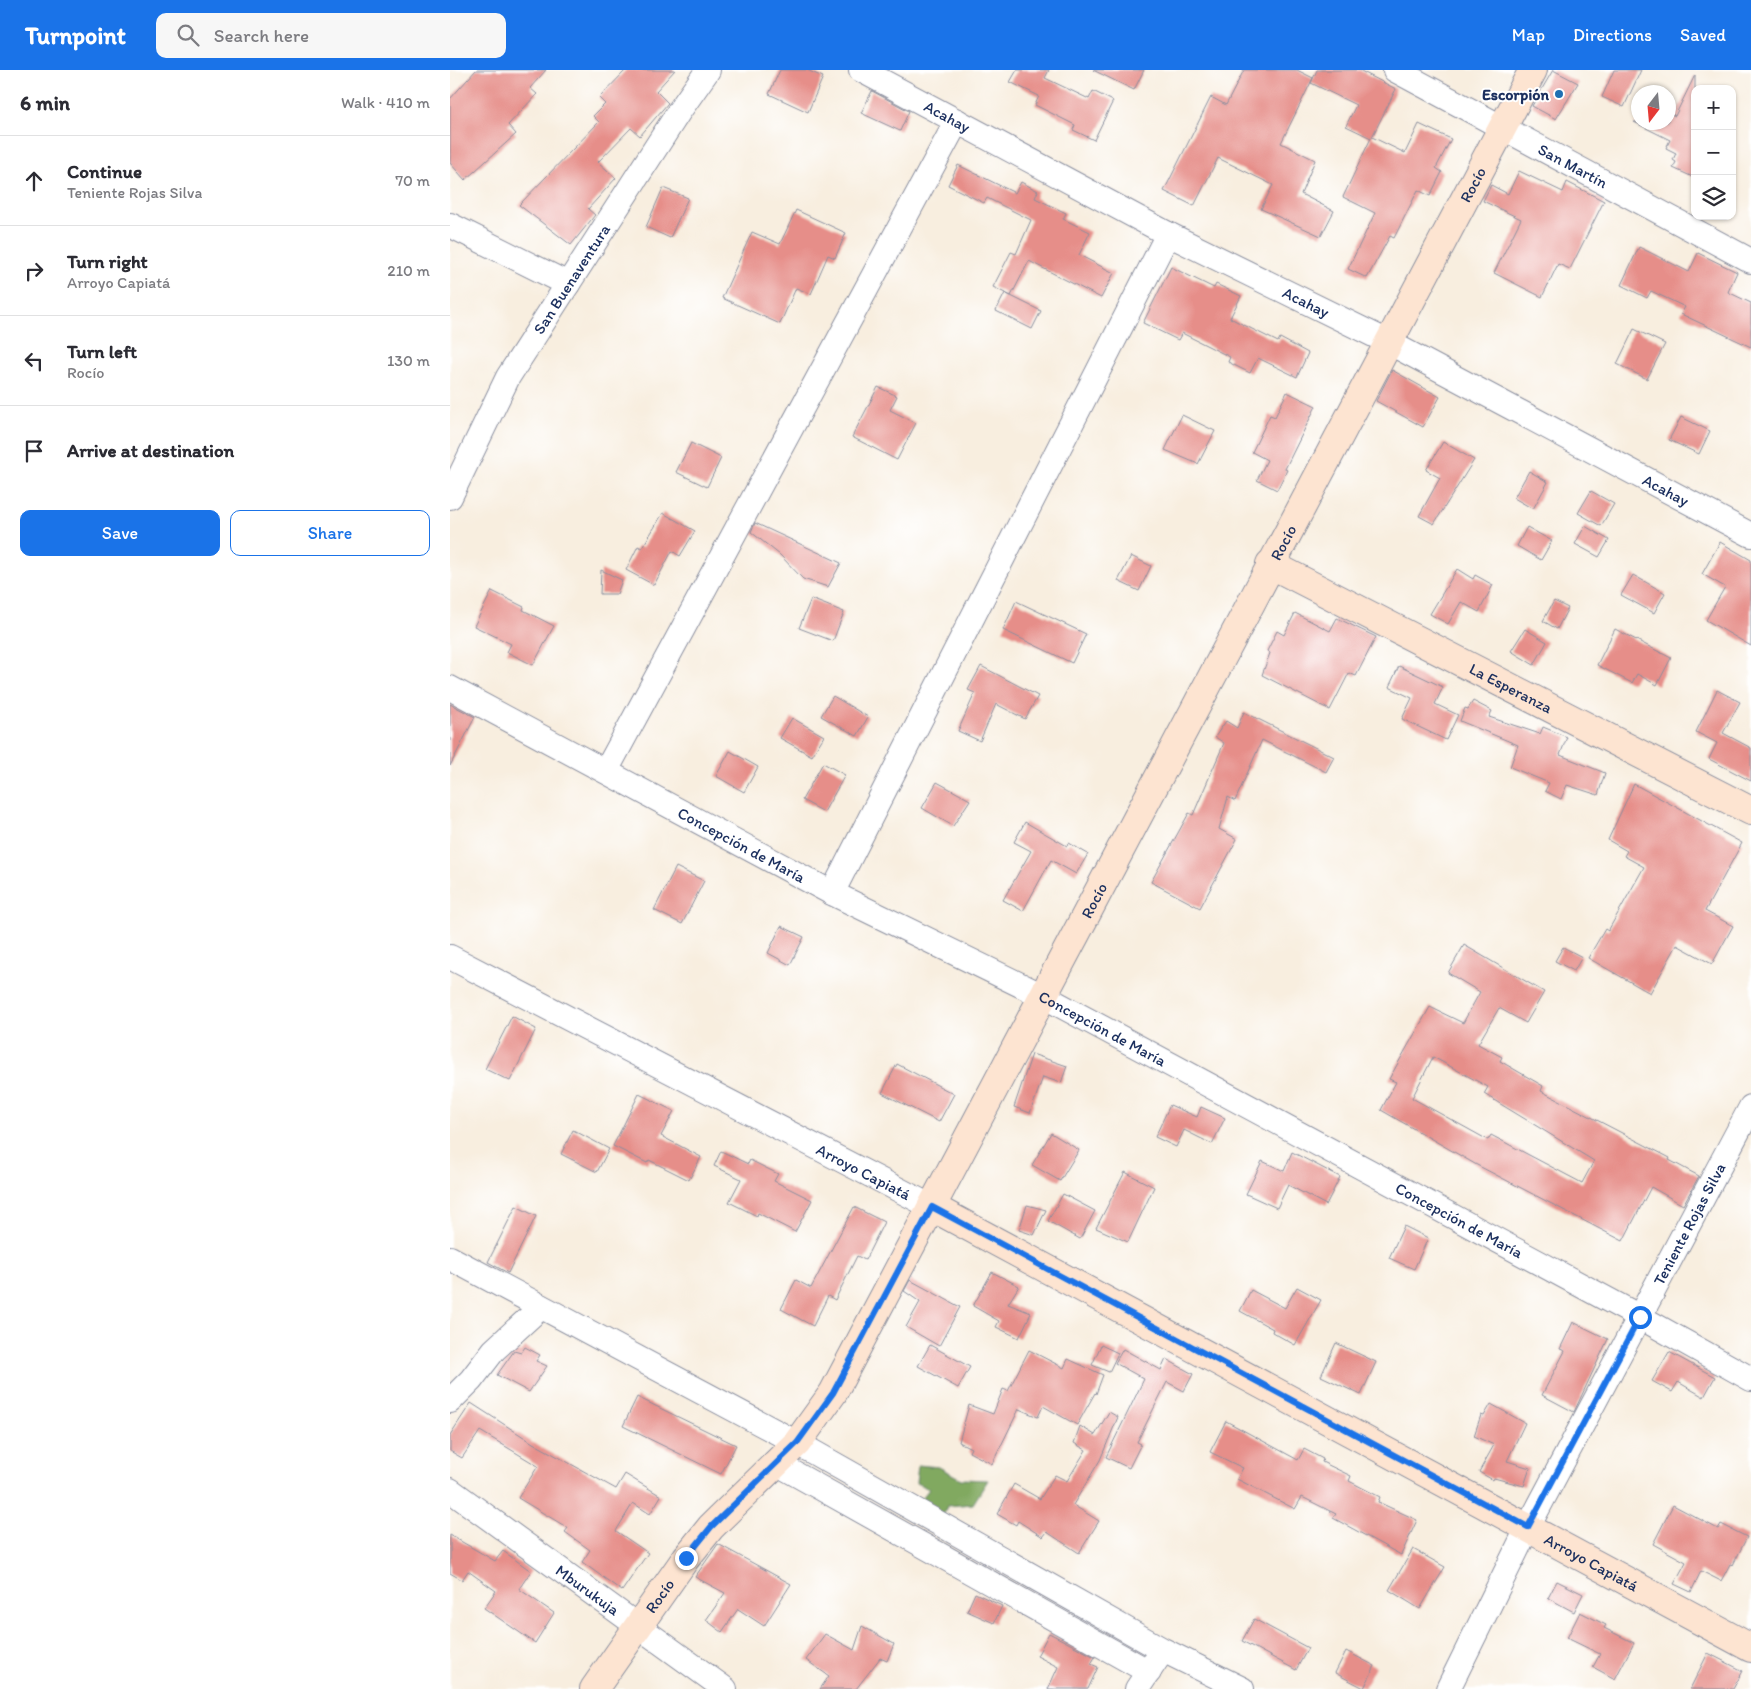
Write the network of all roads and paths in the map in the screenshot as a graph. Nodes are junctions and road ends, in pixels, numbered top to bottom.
1 (708, 70) edge
2 (861, 70) edge
3 (1395, 70) edge
4 (1533, 70) edge
5 (957, 120) junction
6 (1503, 127) junction
7 (450, 225) edge
8 (1168, 234) junction
9 (1751, 261) edge
10 (568, 284) junction
11 (1390, 343) junction
12 (450, 497) edge
13 (1751, 535) edge
14 (1270, 564) junction
15 (450, 688) edge
16 (606, 770) junction
17 (1751, 811) edge
18 (832, 893) junction
19 (450, 957) edge
20 (1043, 996) junction
21 (1750, 1110) edge
22 (932, 1207) junction
23 (450, 1258) edge
24 (541, 1306) junction
25 (1640, 1317) junction
26 (1751, 1379) edge
27 (450, 1402) edge
28 (797, 1443) junction
29 (776, 1463) junction
30 (450, 1490) edge
31 (1528, 1527) junction
32 (639, 1625) junction
33 (1751, 1648) edge
34 (1163, 1650) junction
35 (1143, 1680) edge
36 (594, 1689) edge
37 (725, 1689) edge
38 (1242, 1689) edge
39 (1448, 1689) edge

1 - 10 street, San Buenaventura
2 - 5 street, Acahay
3 - 6 street, San Martín
4 - 6 main road, Rocío
5 - 8 street, Acahay
5 - 16 street
6 - 9 street, San Martín
6 - 11 main road, Rocío
7 - 10 street
8 - 11 street, Acahay
8 - 18 street
10 - 12 street, San Buenaventura
11 - 13 street, Acahay
11 - 14 main road, Rocío
14 - 17 main road, La Esperanza
14 - 20 main road, Rocío
15 - 16 street, Concepción de María
16 - 18 street, Concepción de María
18 - 20 street, Concepción de María
19 - 22 street, Arroyo Capiatá
20 - 22 main road, Rocío
20 - 25 street, Concepción de María
21 - 25 street, Teniente Rojas Silva
22 - 28 main road, Rocío
22 - 31 main road, Arroyo Capiatá
23 - 24 street
24 - 27 street
24 - 28 street
25 - 26 street, Concepción de María
25 - 31 street, Teniente Rojas Silva
28 - 29 main road, Rocío
28 - 34 street
29 - 32 main road, Rocío
29 - 35 street
30 - 32 street, Mburukuja
31 - 33 main road, Arroyo Capiatá
31 - 39 street, Teniente Rojas Silva
32 - 36 main road, Rocío
32 - 37 street, Mburukuja
34 - 35 street
34 - 38 street

